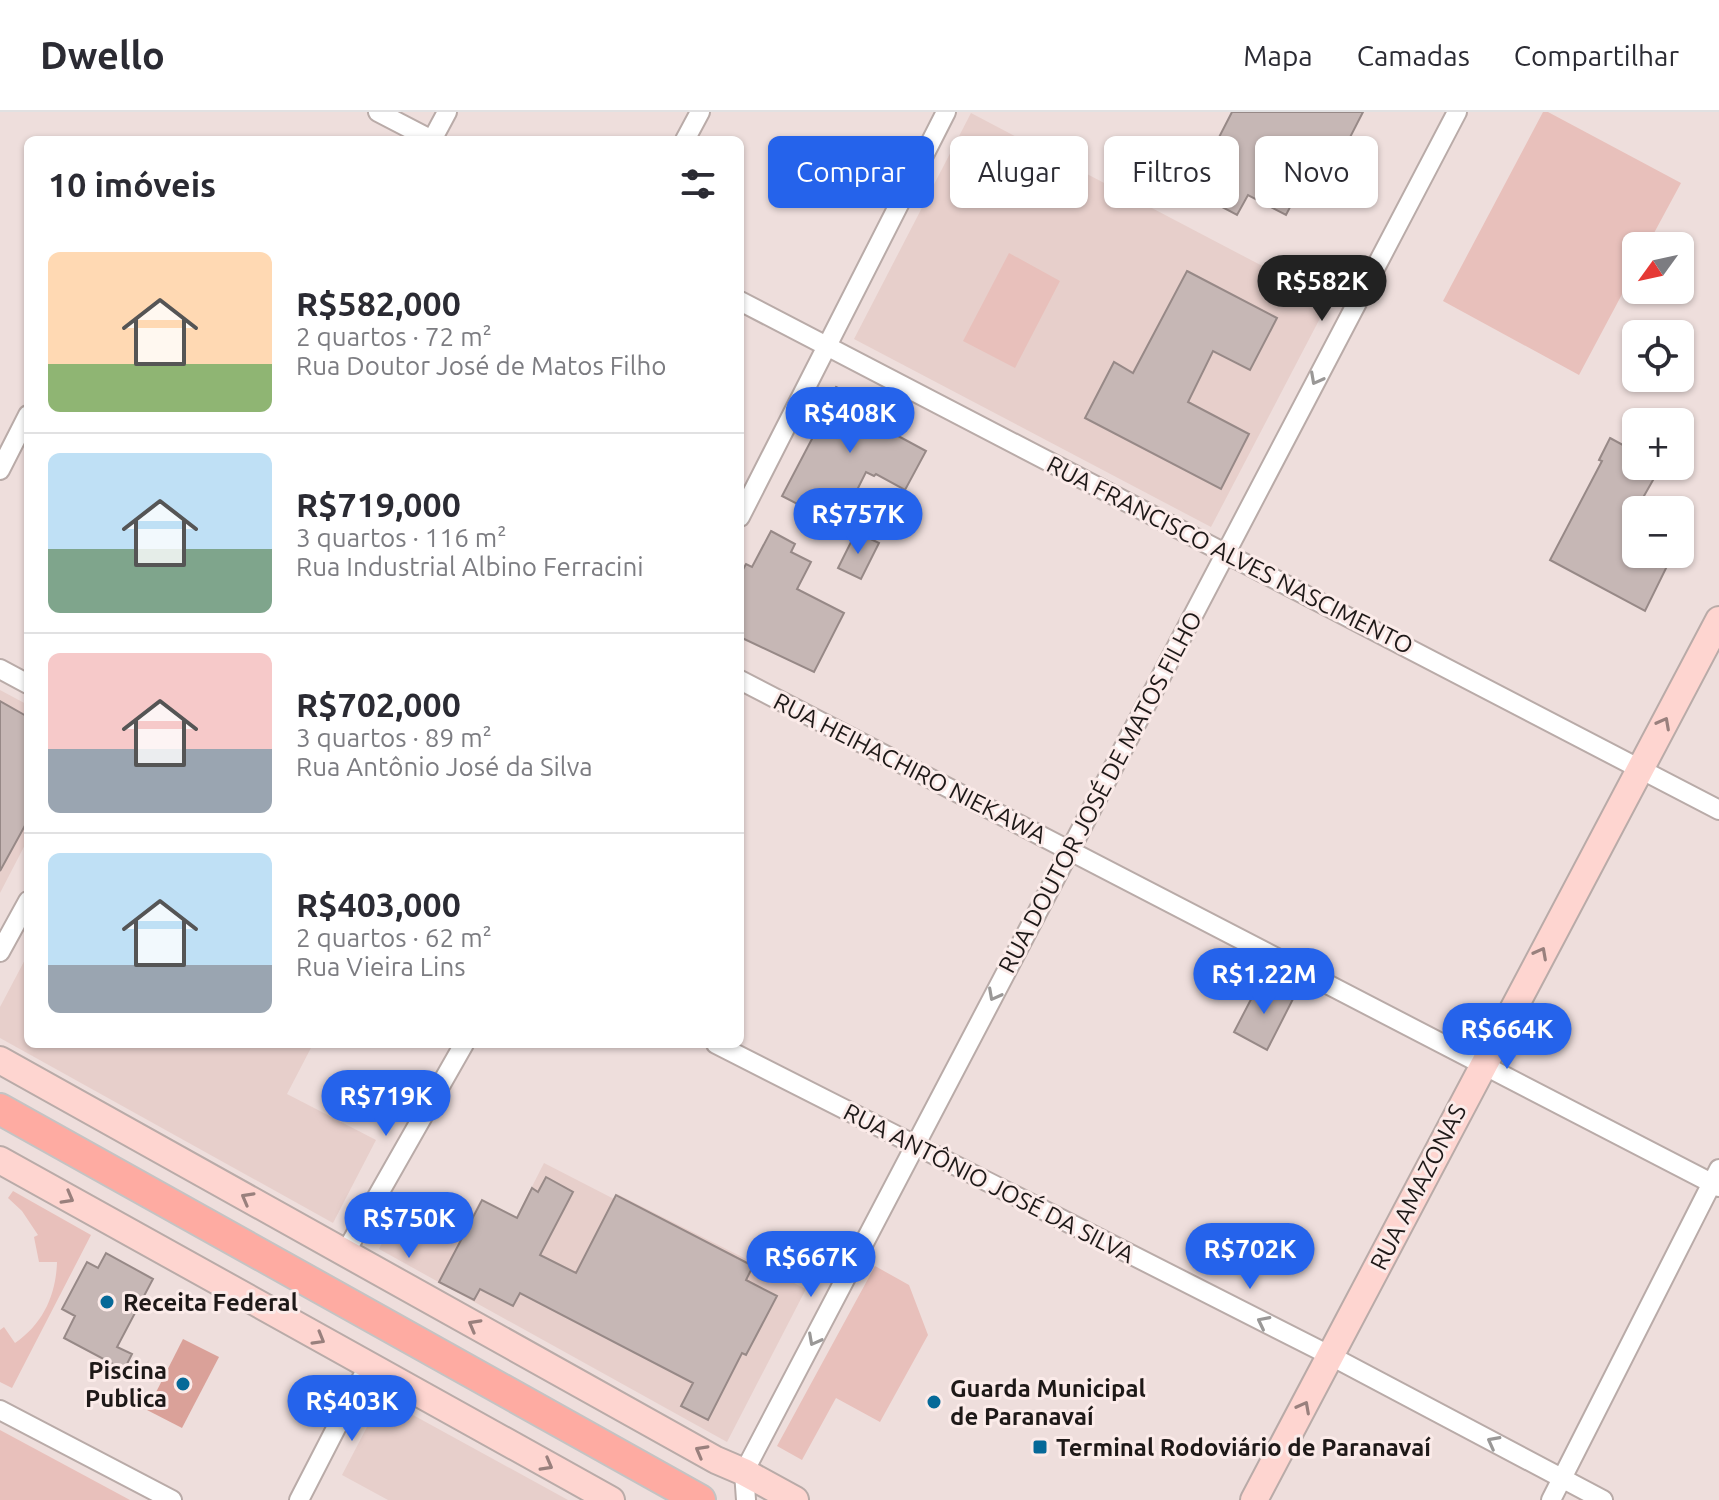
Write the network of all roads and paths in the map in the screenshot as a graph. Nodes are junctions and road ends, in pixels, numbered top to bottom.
1 (378, 112) edge
2 (447, 112) edge
3 (700, 112) edge
4 (946, 112) edge
5 (1457, 112) edge
6 (424, 136) edge
7 (434, 136) edge
8 (687, 136) edge
9 (744, 303) edge
10 (826, 346) junction
11 (24, 423) edge
12 (0, 470) edge
13 (744, 509) edge
14 (1225, 553) junction
15 (1719, 620) edge
16 (0, 669) edge
17 (24, 682) edge
18 (744, 682) edge
19 (1639, 769) junction
20 (1719, 810) edge
21 (1070, 850) junction
22 (24, 908) edge
23 (0, 952) edge
24 (462, 1048) edge
25 (724, 1048) edge
26 (0, 1060) edge
27 (1483, 1063) junction
28 (0, 1109) edge
29 (915, 1147) junction
30 (0, 1160) edge
31 (1717, 1180) edge
32 (345, 1253) junction
33 (1331, 1356) junction
34 (368, 1366) junction
35 (0, 1410) edge
36 (744, 1472) junction
37 (1562, 1479) junction
38 (172, 1500) edge
39 (299, 1500) edge
40 (611, 1500) edge
41 (700, 1500) edge
42 (746, 1500) edge
43 (795, 1500) edge
44 (1254, 1500) edge
45 (1551, 1500) edge
46 (1603, 1500) edge

1 - 6 street
2 - 7 street
3 - 8 street
4 - 10 street
5 -> 14 street, RUA DOUTOR JOSÉ DE MATOS FILHO
9 - 10 street, RUA FRANCISCO ALVES NASCIMENTO
10 - 13 street
10 - 14 street, RUA FRANCISCO ALVES NASCIMENTO
11 - 12 street
14 - 19 street, RUA FRANCISCO ALVES NASCIMENTO
14 - 21 street, RUA DOUTOR JOSÉ DE MATOS FILHO
19 -> 15 street, RUA AMAZONAS
16 - 17 street
18 - 21 street, RUA HEIHACHIRO NIEKAWA
19 - 20 street, RUA FRANCISCO ALVES NASCIMENTO
27 -> 19 street, RUA AMAZONAS
21 - 27 street, RUA HEIHACHIRO NIEKAWA
21 -> 29 street, RUA DOUTOR JOSÉ DE MATOS FILHO
22 - 23 street
24 - 32 street
25 - 29 street, RUA ANTÔNIO JOSÉ DA SILVA
32 -> 26 street
27 - 31 street, RUA HEIHACHIRO NIEKAWA
27 - 33 street, RUA AMAZONAS
28 - 41 main road
33 -> 29 street, RUA ANTÔNIO JOSÉ DA SILVA
29 -> 36 street, RUA DOUTOR JOSÉ DE MATOS FILHO
30 -> 34 street
31 - 37 street
36 -> 32 street
37 -> 33 street, RUA ANTÔNIO JOSÉ DA SILVA
44 -> 33 street, RUA AMAZONAS
34 - 39 street
34 -> 40 street
35 - 38 street
36 - 42 street
36 - 43 street
37 - 45 street
37 - 46 street, RUA ANTÔNIO JOSÉ DA SILVA

